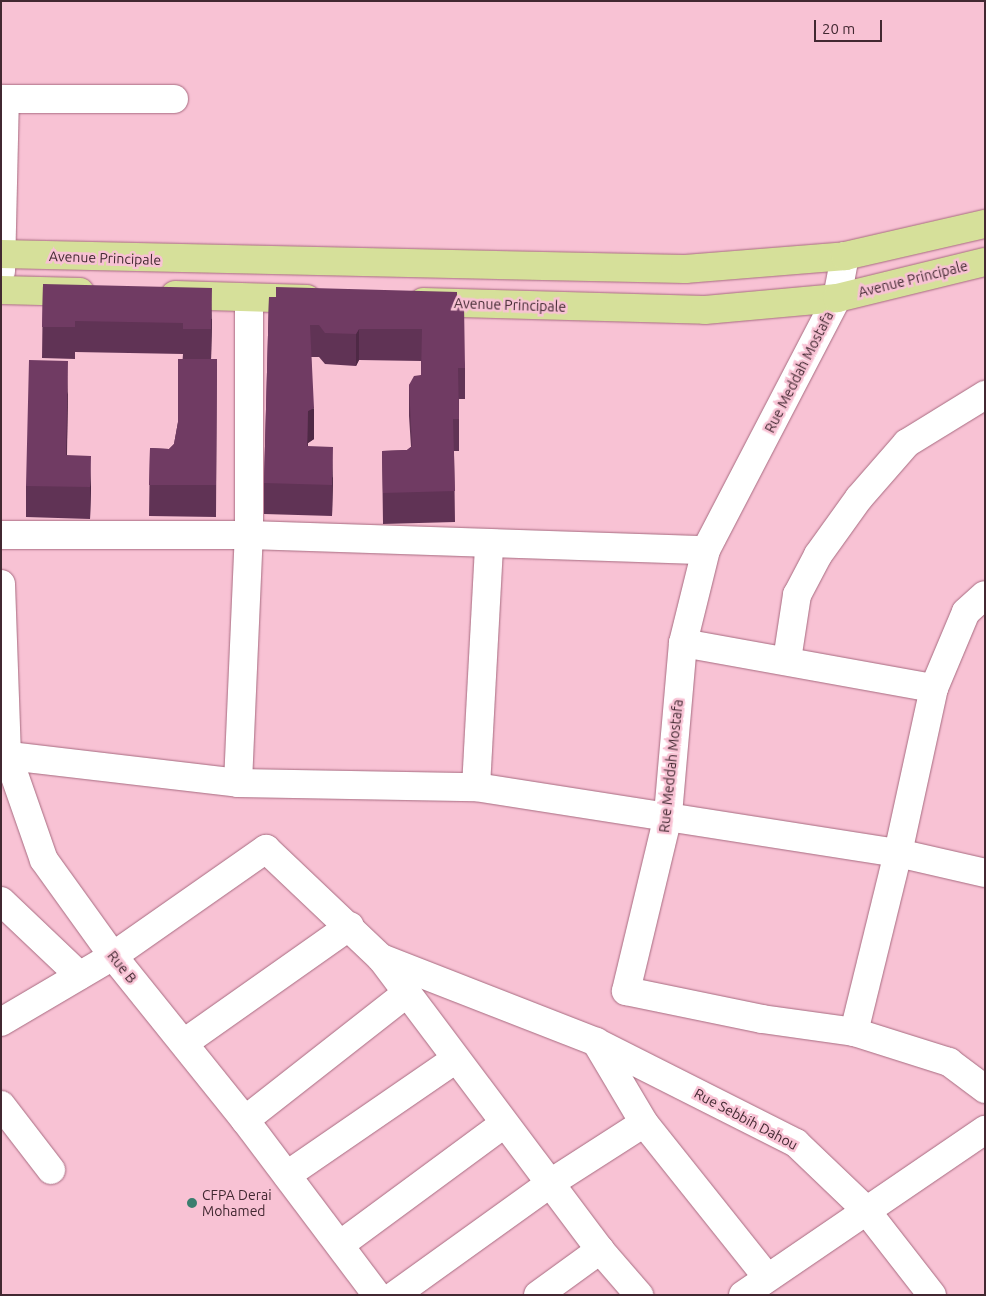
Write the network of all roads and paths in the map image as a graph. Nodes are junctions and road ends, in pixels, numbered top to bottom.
1 (3, 99) edge
2 (174, 100) dead end
3 (985, 224) edge
4 (845, 256) junction
5 (2, 259) edge
6 (985, 262) edge
7 (1, 290) edge
8 (106, 293) edge
9 (145, 294) edge
10 (249, 298) junction
11 (837, 298) junction
12 (328, 300) edge
13 (398, 302) edge
14 (985, 395) edge
15 (1, 535) edge
16 (249, 535) junction
17 (488, 544) junction
18 (706, 550) junction
19 (1, 584) edge
20 (985, 595) edge
21 (683, 643) junction
22 (787, 660) junction
23 (934, 688) junction
24 (4, 755) edge
25 (238, 783) junction
26 (476, 787) junction
27 (668, 816) junction
28 (898, 853) junction
29 (985, 873) edge
30 (1, 901) edge
31 (350, 926) junction
32 (112, 956) junction
33 (381, 958) junction
34 (80, 975) junction
35 (407, 993) junction
36 (1, 1022) edge
37 (854, 1032) junction
38 (596, 1042) junction
39 (184, 1043) junction
40 (456, 1059) junction
41 (985, 1089) edge
42 (1, 1105) edge
43 (245, 1120) junction
44 (644, 1123) junction
45 (504, 1124) junction
46 (985, 1130) edge
47 (51, 1170) dead end
48 (287, 1175) junction
49 (552, 1182) junction
50 (865, 1209) junction
51 (341, 1244) junction
52 (600, 1250) junction
53 (766, 1276) junction
54 (377, 1295) edge
55 (395, 1295) edge
56 (538, 1295) edge
57 (639, 1295) edge
58 (743, 1295) edge
59 (932, 1295) edge

1 - 2 street
1 - 5 street
3 - 4 main road, Avenue Principale
4 - 5 main road, Avenue Principale
4 - 11 street, Rue Meddah Mostafa
6 - 11 main road, Avenue Principale
7 - 8 main road
9 - 10 main road
10 - 12 main road
10 - 16 street
11 - 13 main road, Avenue Principale
11 - 18 street, Rue Meddah Mostafa
14 - 22 street
15 - 16 street
16 - 17 street
16 - 25 street
17 - 18 street
17 - 26 street
18 - 21 street, Rue Meddah Mostafa
19 - 24 street, Rue B
20 - 23 street
21 - 22 street
21 - 27 street, Rue Meddah Mostafa
22 - 23 street
23 - 28 street
24 - 25 street
24 - 32 street, Rue B
25 - 26 street
26 - 27 street
27 - 28 street
27 - 37 street, Rue Meddah Mostafa
28 - 29 street
28 - 37 street
30 - 34 street
31 - 32 street
31 - 33 street
31 - 39 street
32 - 34 street
32 - 39 street, Rue B
33 - 35 street
33 - 38 street, Rue Sebbih Dahou
34 - 36 street
35 - 40 street
35 - 43 street
37 - 41 street, Rue Meddah Mostafa
38 - 44 street
38 - 50 street, Rue Sebbih Dahou
39 - 43 street, Rue B
40 - 45 street
40 - 48 street
42 - 47 street
43 - 48 street, Rue B
44 - 49 street
44 - 53 street
45 - 49 street
45 - 51 street
46 - 50 street
48 - 51 street, Rue B
49 - 52 street
49 - 55 street
50 - 53 street
50 - 59 street, Rue Sebbih Dahou
51 - 54 street, Rue B
52 - 56 street
52 - 57 street
53 - 58 street

